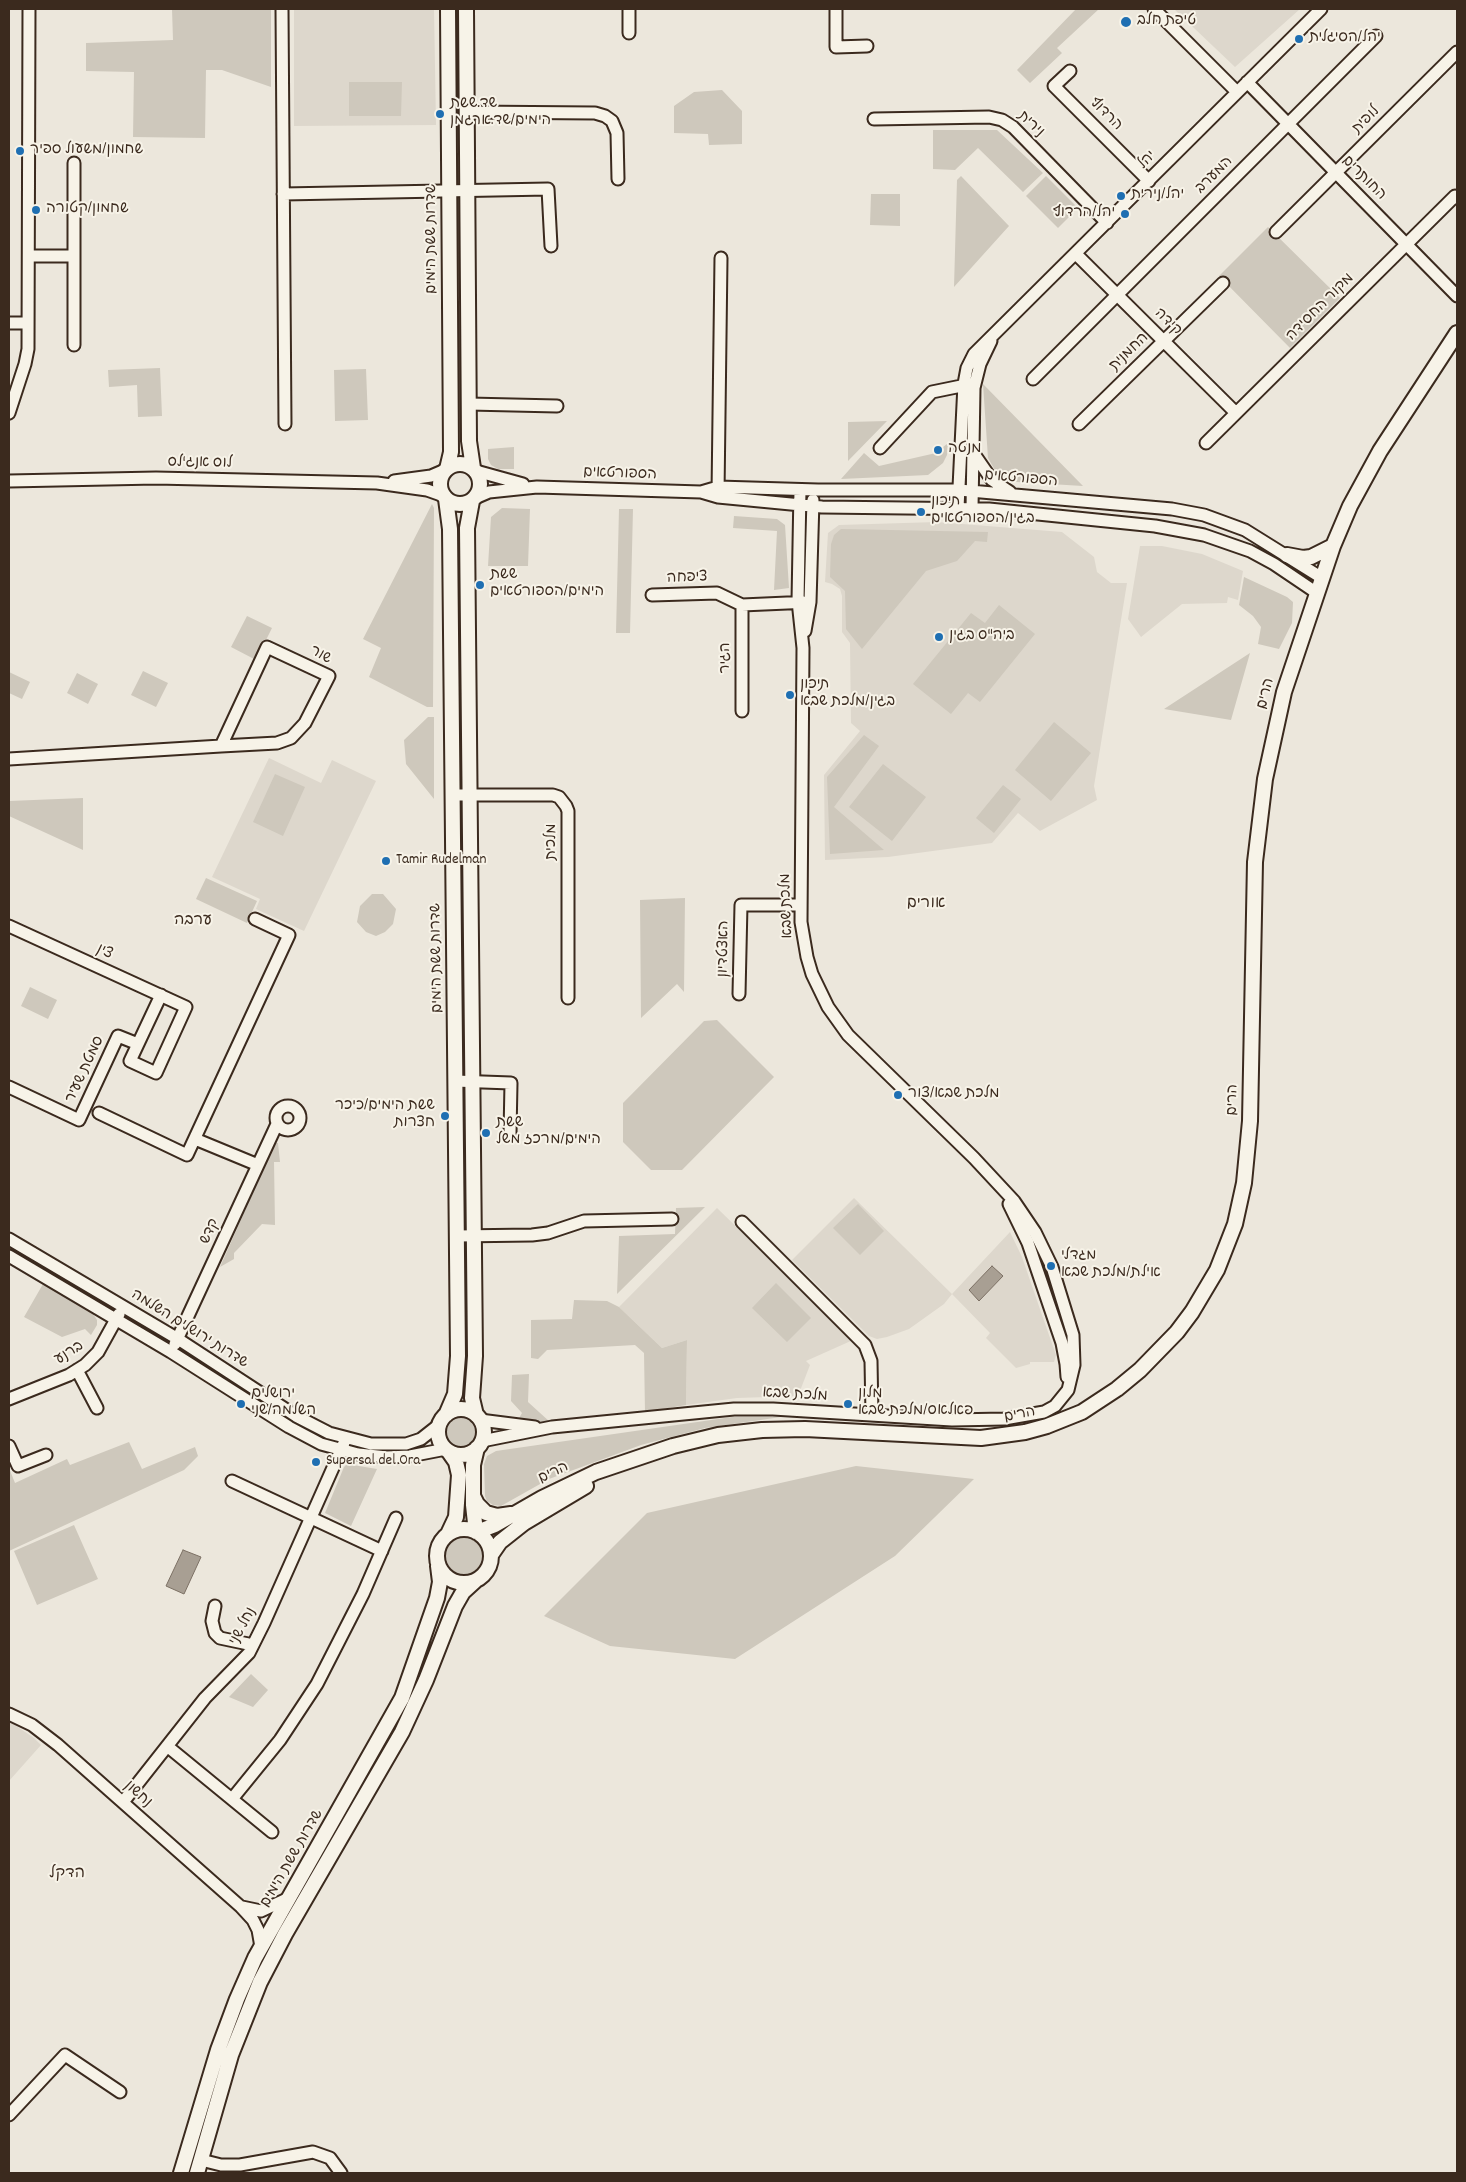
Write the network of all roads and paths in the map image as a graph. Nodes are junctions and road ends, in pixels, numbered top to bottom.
1 (29, 9) edge
2 (282, 9) edge
3 (446, 9) edge
4 (466, 9) edge
5 (628, 9) edge
6 (836, 9) edge
7 (1154, 9) edge
8 (1321, 9) edge
9 (630, 33) dead end
10 (1376, 36) dead end
11 (867, 46) dead end
12 (1457, 52) edge
13 (1070, 71) dead end
14 (1247, 82) junction
15 (1237, 92) junction
16 (467, 116) junction
17 (874, 119) dead end
18 (1288, 124) junction
19 (74, 164) dead end
20 (1336, 173) junction
21 (618, 179) dead end
22 (1149, 181) junction
23 (449, 190) junction
24 (468, 190) junction
25 (283, 194) junction
26 (1457, 198) edge
27 (1107, 223) junction
28 (1276, 232) dead end
29 (1407, 245) junction
30 (551, 246) dead end
31 (1076, 254) junction
32 (28, 256) junction
33 (74, 256) junction
34 (721, 258) dead end
35 (1222, 283) dead end
36 (1117, 295) junction
37 (1457, 296) edge
38 (9, 323) edge
39 (28, 323) junction
40 (1457, 333) edge
41 (1164, 341) junction
42 (74, 345) dead end
43 (1033, 379) dead end
44 (969, 384) junction
45 (469, 404) junction
46 (557, 406) dead end
47 (9, 413) edge
48 (1236, 413) junction
49 (284, 424) dead end
50 (1079, 424) dead end
51 (1206, 443) dead end
52 (880, 448) dead end
53 (974, 452) junction
54 (474, 469) junction
55 (446, 470) junction
56 (9, 475) edge
57 (22, 480) junction
58 (9, 481) edge
59 (377, 483) junction
60 (537, 487) junction
61 (800, 490) junction
62 (813, 490) junction
63 (959, 490) junction
64 (973, 491) junction
65 (718, 492) junction
66 (1017, 494) junction
67 (445, 497) junction
68 (474, 499) junction
69 (800, 504) junction
70 (812, 506) junction
71 (958, 508) junction
72 (972, 509) junction
73 (1333, 546) junction
74 (1287, 555) junction
75 (1322, 578) junction
76 (1317, 593) junction
77 (652, 595) dead end
78 (798, 601) junction
79 (810, 602) junction
80 (742, 605) junction
81 (803, 648) junction
82 (742, 711) dead end
83 (221, 746) junction
84 (9, 759) edge
85 (453, 795) junction
86 (470, 796) junction
87 (801, 905) junction
88 (255, 919) dead end
89 (9, 926) edge
90 (739, 994) dead end
91 (161, 995) junction
92 (568, 998) dead end
93 (138, 1044) junction
94 (455, 1082) junction
95 (473, 1082) junction
96 (9, 1087) edge
97 (98, 1113) dead end
98 (277, 1124) dead end
99 (510, 1134) dead end
100 (195, 1139) junction
101 (258, 1165) junction
102 (672, 1219) dead end
103 (742, 1222) dead end
104 (457, 1236) junction
105 (474, 1236) junction
106 (9, 1239) edge
107 (9, 1256) edge
108 (123, 1307) junction
109 (116, 1320) junction
110 (178, 1339) junction
111 (171, 1352) junction
112 (78, 1370) junction
113 (9, 1399) edge
114 (96, 1408) dead end
115 (872, 1415) junction
116 (478, 1418) junction
117 (443, 1420) junction
118 (552, 1427) junction
119 (346, 1438) junction
120 (479, 1444) junction
121 (9, 1446) edge
122 (342, 1450) junction
123 (447, 1450) junction
124 (46, 1455) dead end
125 (650, 1455) junction
126 (232, 1481) dead end
127 (473, 1496) junction
128 (516, 1513) junction
129 (311, 1518) junction
130 (396, 1518) dead end
131 (476, 1532) junction
132 (448, 1534) junction
133 (382, 1551) junction
134 (491, 1555) junction
135 (438, 1566) junction
136 (475, 1581) junction
137 (215, 1606) dead end
138 (253, 1645) junction
139 (9, 1714) edge
140 (167, 1746) junction
141 (232, 1798) junction
142 (123, 1802) junction
143 (272, 1832) dead end
144 (289, 1898) junction
145 (240, 1907) junction
146 (261, 1947) junction
147 (120, 2092) dead end
148 (9, 2115) edge
149 (199, 2167) edge
150 (251, 2168) edge
151 (180, 2173) edge
152 (341, 2173) edge

1 - 32 street
2 - 25 street
3 - 23 main road, שדרות ששת הימים
4 - 16 main road
5 - 9 street
6 - 11 street
7 - 15 street
8 - 14 street, יהל
10 - 18 street, המערב
12 - 20 street, לופית
13 - 22 street, הרדוף
14 - 15 street, יהל
14 - 18 street, החותרים
15 - 22 street, יהל
16 - 21 street
16 - 24 main road
17 - 27 street, נירית
18 - 20 street, החותרים
18 - 36 street, המערב
19 - 33 street
20 - 28 street, לופית
20 - 29 street, החותרים
22 - 27 street, יהל
23 - 24 street
23 - 25 street
23 - 55 main road, שדרות ששת הימים
24 - 30 street
24 - 45 main road
25 - 49 street
26 - 29 street, מקור החסידה
27 - 31 street, יהל
29 - 37 street, החותרים
29 - 48 street, מקור החסידה
31 - 36 street, קידה
31 - 44 street, יהל
32 - 33 street
32 - 39 street
33 - 42 street
34 - 65 street
35 - 41 street, החמנית
36 - 41 street, קידה
36 - 43 street, המערב
38 - 39 street
39 - 47 street
40 - 73 main road, הרים
41 - 48 street, קידה
41 - 50 street, החמנית
44 - 52 street
44 - 53 street, יהל
44 - 63 street, יהל
45 - 46 street
45 - 54 main road
48 - 51 street, מקור החסידה
53 - 64 street, יהל
53 - 66 street
54 - 55 main road
54 - 60 street, הספורטאים
54 - 68 main road
55 - 59 street, לוס אנג'לס
55 - 67 main road
56 - 57 street, לוס אנג'לס
57 - 58 street, לוס אנג'לס
57 - 59 street, לוס אנג'לס
59 - 67 street, לוס אנג'לס
60 - 65 street, הספורטאים
60 - 68 street, הספורטאים
61 - 62 street, הספורטאים
61 - 65 street, הספורטאים
61 - 69 street, מלכת שבא
62 - 63 street, הספורטאים
62 - 70 street, מלכת שבא
63 - 64 street, הספורטאים
63 - 71 street, יהל
64 - 66 street, הספורטאים
64 - 72 street, יהל
65 - 69 street, הספורטאים
66 - 74 street, הספורטאים
67 - 68 main road
67 - 85 main road, שדרות ששת הימים
68 - 86 main road
69 - 70 street, הספורטאים
69 - 78 street, מלכת שבא
70 - 71 street, הספורטאים
70 - 79 street, מלכת שבא
71 - 72 street, הספורטאים
72 - 76 street, הספורטאים
73 - 74 main road
73 - 75 main road, הרים
74 - 75 street, הספורטאים
75 - 76 main road, הרים
76 - 125 main road, הרים
77 - 80 street, ציפחה
78 - 79 street, ציפחה
78 - 80 street, ציפחה
78 - 81 street, מלכת שבא
79 - 81 street, מלכת שבא
80 - 82 street, הגיר
81 - 87 street, מלכת שבא
83 - 83 street, שור
83 - 84 street, שור
85 - 86 street, מלכית
85 - 94 main road, שדרות ששת הימים
86 - 92 street, מלכית
86 - 95 main road
87 - 90 street, האצטדיון
87 - 115 street, מלכת שבא
88 - 100 street
89 - 91 street, צין
91 - 93 street
91 - 93 street, צין
93 - 96 street, סמטת שעיר
94 - 95 street
94 - 104 main road, שדרות ששת הימים
95 - 99 street
95 - 105 main road
97 - 100 street
98 - 101 street, קדש
100 - 101 street
101 - 110 street, קדש
102 - 105 street
103 - 115 street
104 - 105 street
104 - 117 main road, שדרות ששת הימים
105 - 116 main road
106 - 108 street, שדרות ירושלים השלמה
107 - 109 street, שדרות ירושלים השלמה
108 - 109 street, ברנע
108 - 110 street, שדרות ירושלים השלמה
109 - 111 street, שדרות ירושלים השלמה
109 - 112 street, ברנע
110 - 111 street, קדש
110 - 119 street, שדרות ירושלים השלמה
111 - 122 street, שדרות ירושלים השלמה
112 - 113 street, ברנע
112 - 114 street
115 - 118 street, מלכת שבא
116 - 117 main road
116 - 118 street, מלכת שבא
116 - 120 main road
117 - 119 street, שדרות ירושלים השלמה
117 - 123 main road
118 - 120 street, מלכת שבא
119 - 122 street, נחל שני
120 - 123 main road
120 - 127 main road
121 - 124 street
122 - 123 street, שדרות ירושלים השלמה
122 - 129 street, נחל שני
123 - 132 main road
125 - 128 main road, הרים
125 - 134 main road, הרים
126 - 129 street
127 - 128 main road
127 - 131 main road
128 - 131 main road, הרים
129 - 133 street
129 - 138 street, נחל שני
130 - 133 street
131 - 132 main road
131 - 134 main road
132 - 135 main road
133 - 141 street
134 - 136 main road
135 - 136 main road
135 - 144 main road, שדרות ששת הימים
136 - 149 main road, שדרות ששת הימים
137 - 138 street
138 - 140 street, נחל שני
139 - 142 street, נחשון
140 - 141 street
140 - 142 street, נחל שני
141 - 143 street
142 - 145 street, נחשון
144 - 145 street
144 - 146 main road, שדרות ששת הימים
145 - 146 street, נחשון
146 - 151 main road, שדרות ששת הימים
147 - 148 street
149 - 150 street
150 - 152 street

